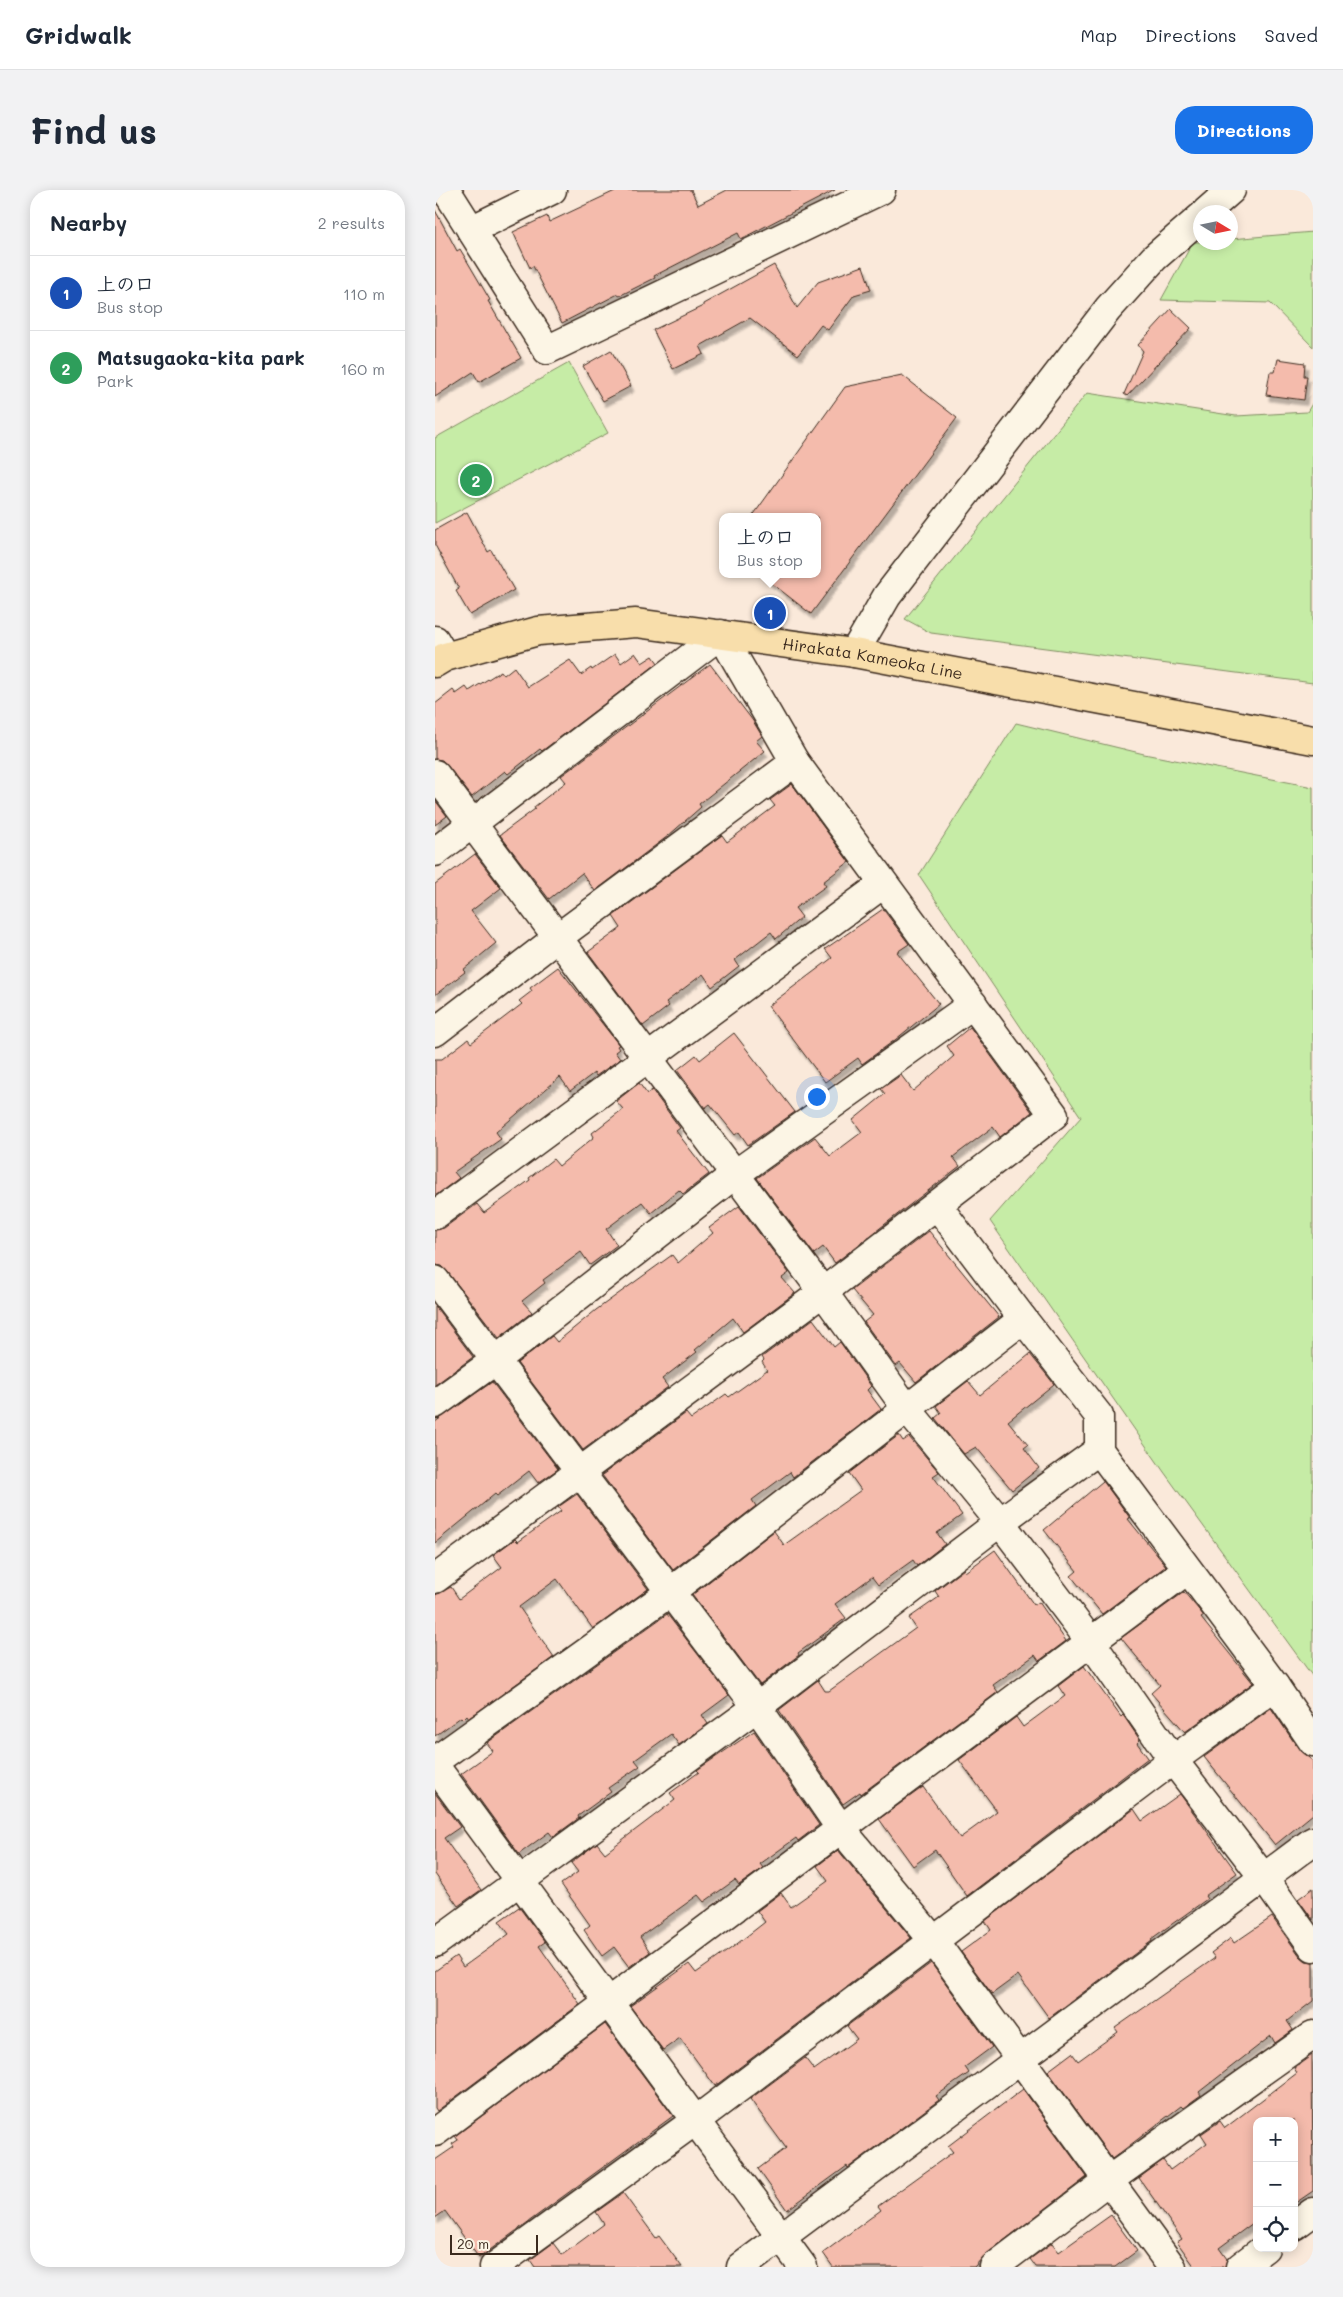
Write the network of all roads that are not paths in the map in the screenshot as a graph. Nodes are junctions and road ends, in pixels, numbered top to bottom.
1 (447, 190) edge
2 (552, 190) edge
3 (881, 190) edge
4 (1231, 190) edge
5 (1214, 205) edge
6 (1193, 224) edge
7 (471, 230) junction
8 (721, 634) junction
9 (854, 653) junction
10 (438, 654) edge
11 (1313, 740) edge
12 (795, 762) junction
13 (435, 774) edge
14 (473, 824) junction
15 (435, 852) edge
16 (883, 884) junction
17 (557, 938) junction
18 (973, 1004) junction
19 (435, 1032) edge
20 (647, 1058) junction
21 (733, 1175) junction
22 (937, 1205) junction
23 (435, 1215) edge
24 (435, 1280) edge
25 (823, 1292) junction
26 (1023, 1319) junction
27 (496, 1360) junction
28 (435, 1404) edge
29 (907, 1409) junction
30 (1099, 1450) junction
31 (580, 1473) junction
32 (1000, 1522) junction
33 (1187, 1570) junction
34 (435, 1579) edge
35 (669, 1592) junction
36 (1091, 1642) junction
37 (1275, 1686) junction
38 (757, 1707) junction
39 (1313, 1742) edge
40 (1173, 1760) junction
41 (435, 1761) edge
42 (435, 1766) edge
43 (841, 1829) junction
44 (1313, 1841) edge
45 (1264, 1878) junction
46 (519, 1881) junction
47 (934, 1941) junction
48 (435, 1943) edge
49 (1313, 1947) edge
50 (609, 2003) junction
51 (1313, 2036) edge
52 (1021, 2058) junction
53 (695, 2121) junction
54 (435, 2132) edge
55 (1109, 2180) junction
56 (1313, 2212) edge
57 (1298, 2223) edge
58 (781, 2238) junction
59 (1260, 2252) edge
60 (494, 2267) edge
61 (741, 2267) edge
62 (803, 2267) edge
63 (994, 2267) edge
64 (1172, 2267) edge
65 (1240, 2267) edge

1 - 7 street
2 - 7 street
3 - 7 street
4 - 5 street
6 - 9 street
8 - 9 main road, Hirakata Kameoka Line
8 - 10 main road, Hirakata Kameoka Line
8 - 12 street
8 - 14 street
9 - 11 main road, Hirakata Kameoka Line
12 - 16 street
12 - 17 street
13 - 14 street
14 - 15 street
14 - 17 street
16 - 18 street
16 - 20 street
17 - 19 street
17 - 20 street
18 - 21 street
18 - 22 street
20 - 21 street
20 - 23 street
21 - 25 street
21 - 27 street
22 - 25 street
22 - 26 street
24 - 27 street
25 - 29 street
25 - 31 street
26 - 29 street
26 - 30 street
27 - 28 street
27 - 31 street
29 - 32 street
29 - 35 street
30 - 32 street
30 - 33 street
31 - 34 street
31 - 35 street
32 - 36 street
32 - 38 street
33 - 36 street
33 - 37 street
35 - 38 street
35 - 41 street
36 - 40 street
36 - 43 street
37 - 39 street
37 - 40 street
38 - 43 street
38 - 46 street
40 - 45 street
40 - 47 street
42 - 46 street
43 - 47 street
43 - 50 street
44 - 45 street
45 - 49 street
45 - 52 street
46 - 48 street
46 - 50 street
47 - 52 street
47 - 53 street
50 - 53 street
50 - 54 street
51 - 55 street
52 - 55 street
52 - 58 street
53 - 58 street
53 - 60 street
55 - 63 street
55 - 64 street
56 - 57 street
58 - 61 street
58 - 62 street
59 - 65 street

